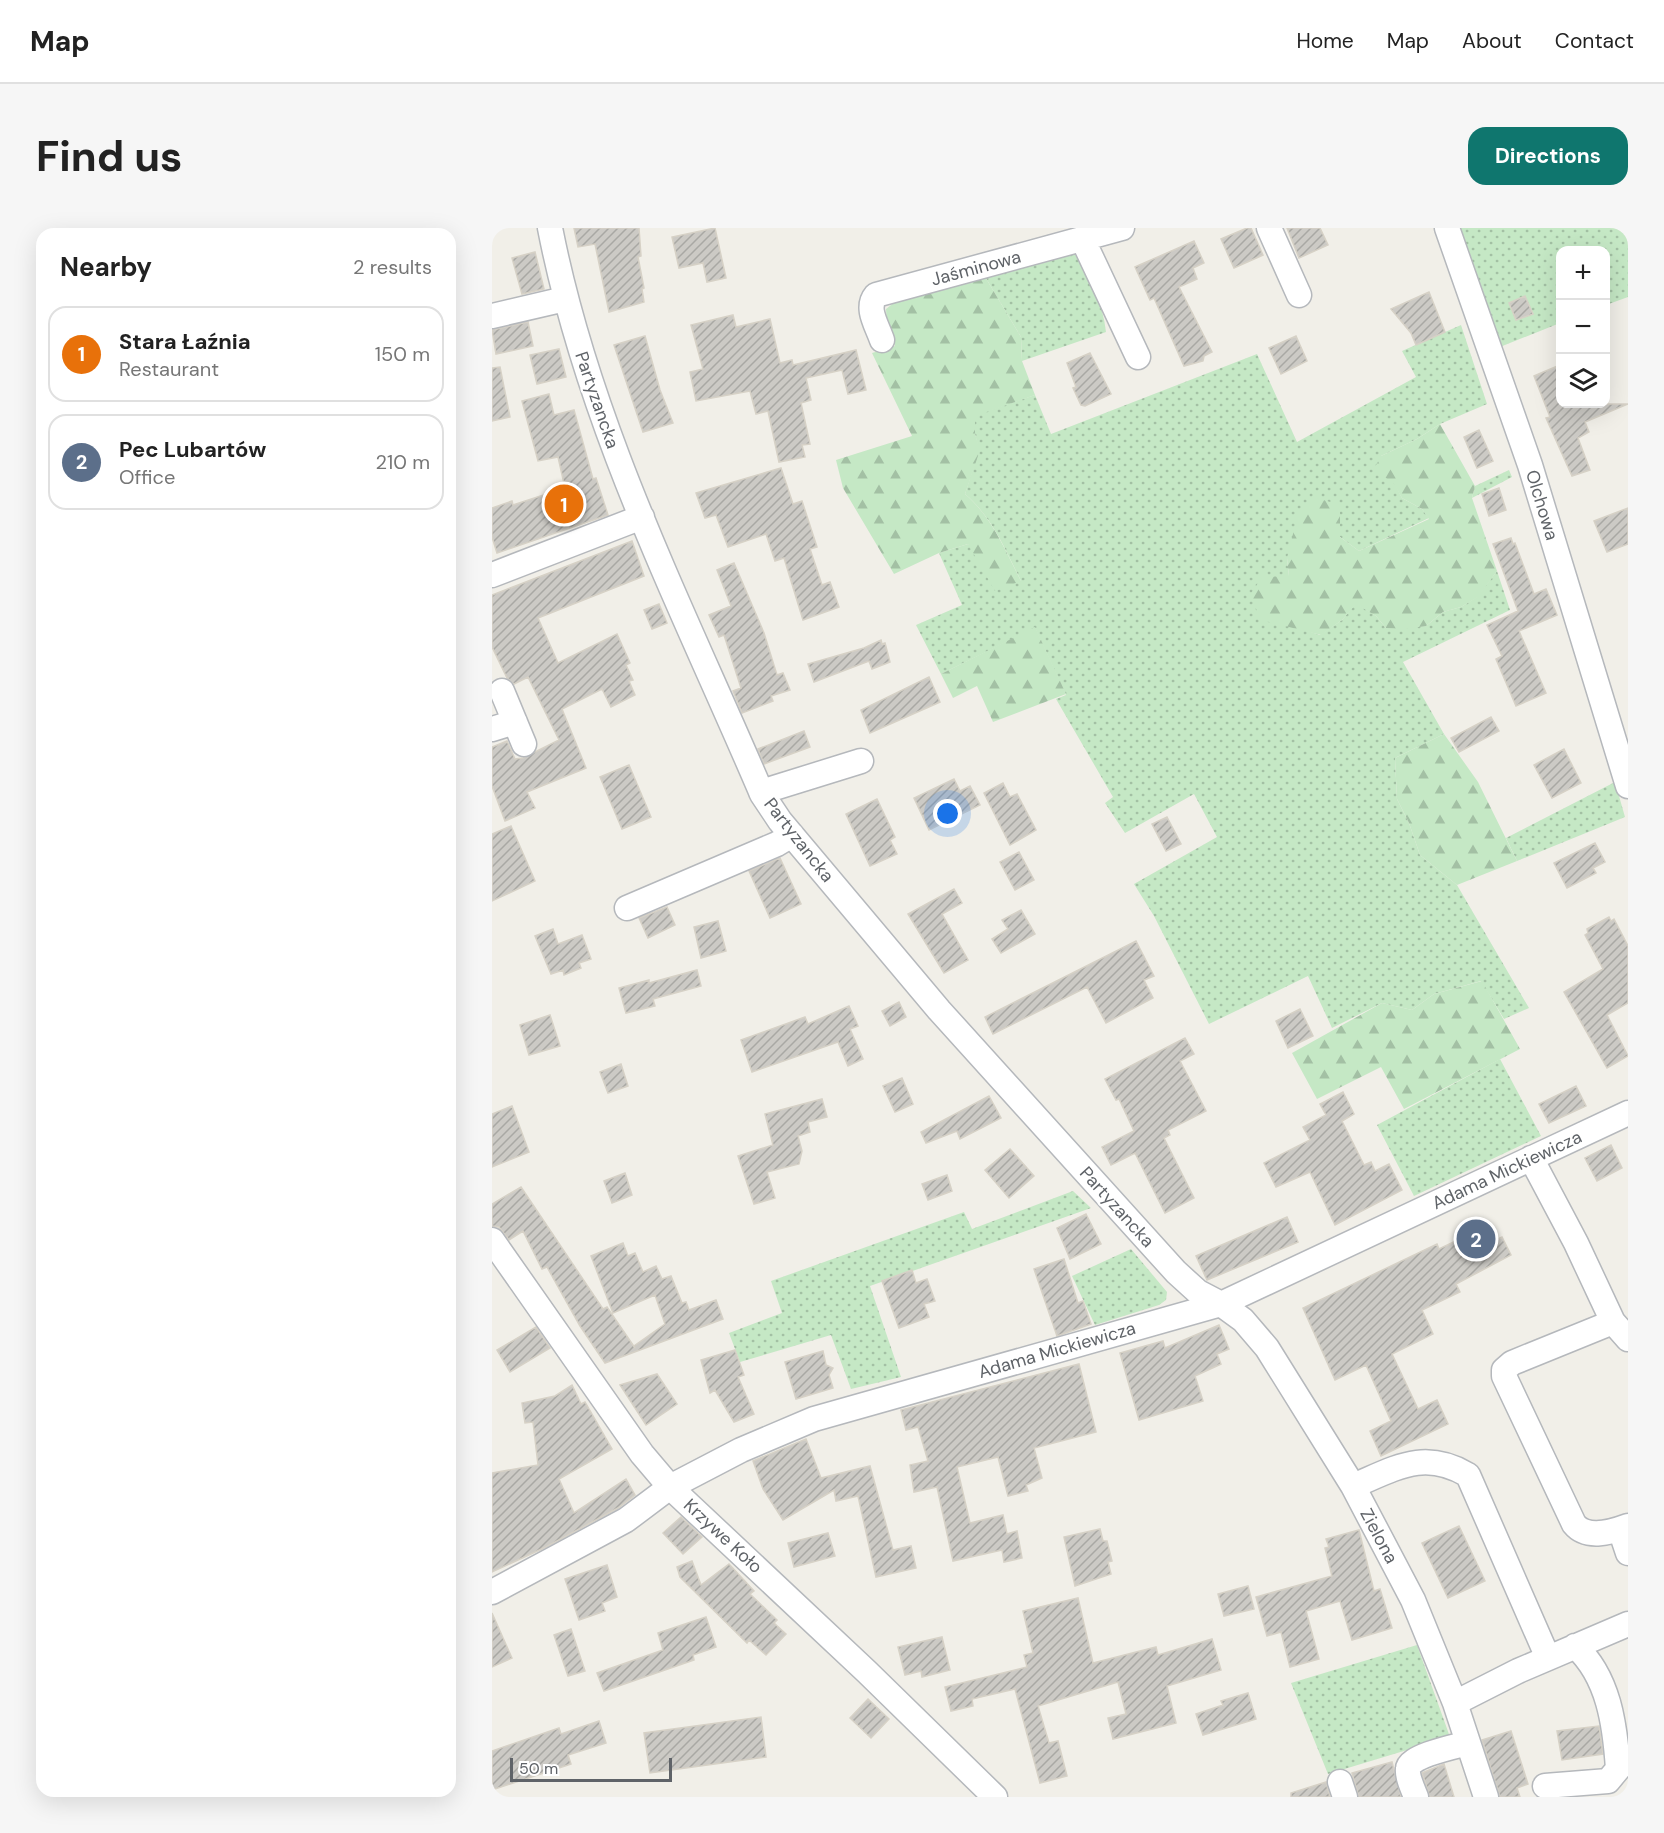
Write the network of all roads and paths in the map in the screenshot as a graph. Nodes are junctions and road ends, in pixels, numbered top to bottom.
1 (550, 228) edge
2 (1122, 228) edge
3 (1269, 228) edge
4 (1447, 228) edge
5 (1083, 240) junction
6 (1299, 295) dead end
7 (565, 299) junction
8 (492, 316) edge
9 (882, 340) dead end
10 (1138, 357) dead end
11 (642, 517) junction
12 (492, 575) edge
13 (502, 691) dead end
14 (492, 729) edge
15 (861, 761) dead end
16 (1628, 786) edge
17 (761, 792) junction
18 (792, 835) junction
19 (627, 908) dead end
20 (1628, 1113) edge
21 (1532, 1158) junction
22 (492, 1240) edge
23 (1221, 1304) junction
24 (1620, 1331) edge
25 (1353, 1486) junction
26 (670, 1487) junction
27 (1624, 1528) edge
28 (1628, 1553) edge
29 (492, 1592) edge
30 (1628, 1624) edge
31 (1575, 1646) junction
32 (1548, 1658) junction
33 (1455, 1703) junction
34 (1468, 1743) junction
35 (1545, 1786) dead end
36 (995, 1797) edge
37 (1416, 1797) edge
38 (1486, 1797) edge

1 - 7 street, Partyzancka
2 - 5 street, Jaśminowa
3 - 6 street
4 - 16 street, Olchowa
5 - 9 street, Jaśminowa
5 - 10 street
7 - 8 street
7 - 11 street, Partyzancka
11 - 12 street
11 - 17 street, Partyzancka
13 - 14 street
15 - 17 street
17 - 18 street, Partyzancka
18 - 19 street
18 - 23 street, Partyzancka
20 - 21 street, Adama Mickiewicza
21 - 23 street, Adama Mickiewicza
21 - 24 street
22 - 26 street, Krzywe Koło
23 - 25 street, Zielona
23 - 26 street, Adama Mickiewicza
24 - 27 street
25 - 32 street
25 - 33 street, Zielona
26 - 29 street, Adama Mickiewicza
26 - 36 street, Krzywe Koło
27 - 28 street
30 - 31 street
31 - 32 street
31 - 35 street
32 - 33 street
33 - 34 street, Zielona
34 - 37 street
34 - 38 street, Zielona

